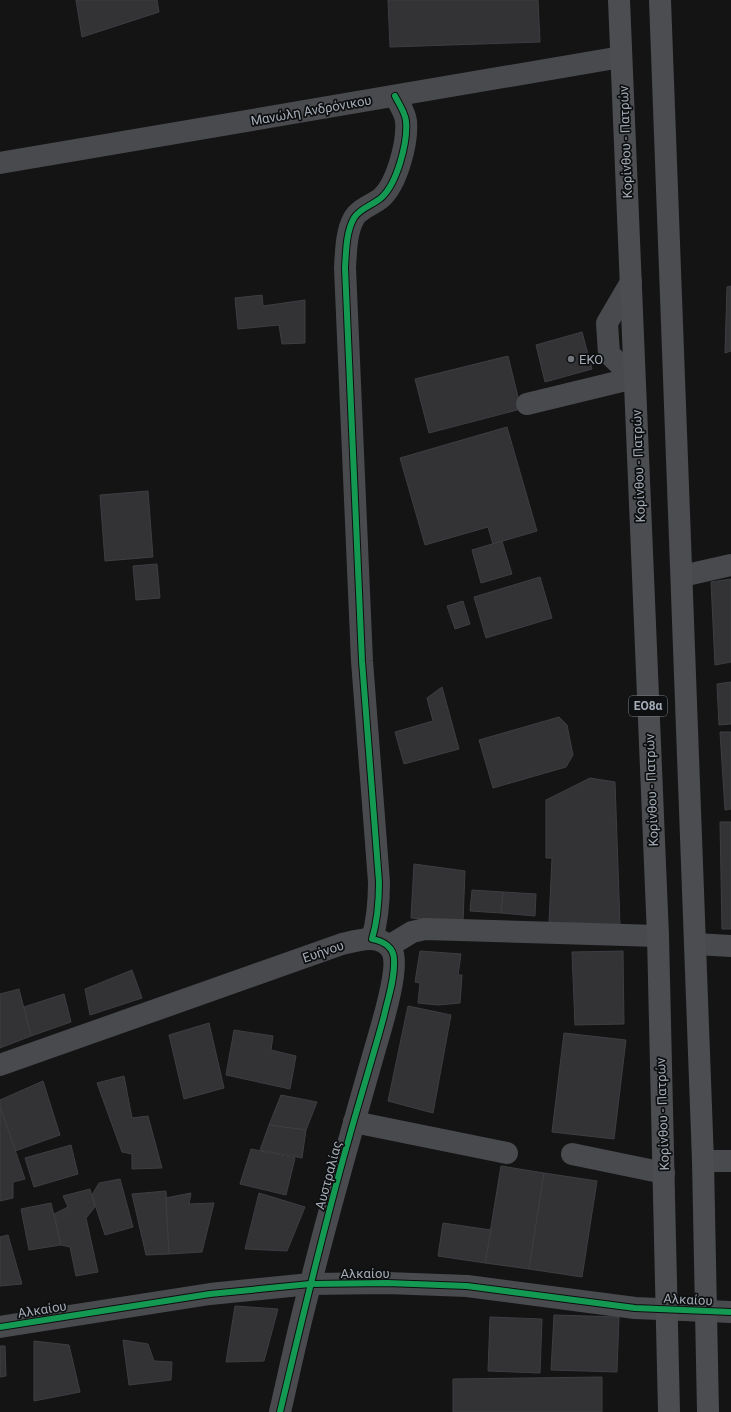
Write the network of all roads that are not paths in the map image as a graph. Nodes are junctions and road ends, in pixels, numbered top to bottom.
1 (619, 0) edge
2 (660, 0) edge
3 (622, 57) junction
4 (395, 96) junction
5 (0, 162) edge
6 (634, 378) junction
7 (527, 404) dead end
8 (731, 565) edge
9 (682, 576) junction
10 (658, 936) junction
11 (380, 942) junction
12 (695, 944) junction
13 (731, 946) edge
14 (0, 1064) edge
15 (354, 1122) junction
16 (507, 1153) dead end
17 (572, 1154) dead end
18 (703, 1160) junction
19 (731, 1161) edge
20 (664, 1173) junction
21 (310, 1284) junction
22 (667, 1309) junction
23 (706, 1311) junction
24 (731, 1312) edge
25 (0, 1327) edge
26 (280, 1412) edge
27 (669, 1412) edge
28 (708, 1412) edge

1 - 3 highway, Κορίνθου - Πατρών / ΕΟ8α
2 - 9 highway, ΕΟ8α
3 - 4 street, Μανώλη Ανδρόνικου
3 - 6 highway, Κορίνθου - Πατρών / ΕΟ8α
4 - 5 street, Μανώλη Ανδρόνικου
4 - 11 street
6 - 7 street
6 - 10 highway, Κορίνθου - Πατρών / ΕΟ8α
8 - 9 street
9 - 12 highway, ΕΟ8α
10 - 11 street, Ευήνου
10 - 20 highway, Κορίνθου - Πατρών / ΕΟ8α
11 - 14 street, Ευήνου
11 - 15 street, Αυστραλίας
12 - 13 street
12 - 18 highway, ΕΟ8α
15 - 16 street
15 - 21 street, Αυστραλίας
17 - 20 street
18 - 19 street
18 - 23 highway, ΕΟ8α
20 - 22 highway, Κορίνθου - Πατρών / ΕΟ8α
21 - 22 street, Αλκαίου
21 - 25 street, Αλκαίου
21 - 26 street, Αυστραλίας
22 - 23 street, Αλκαίου
22 - 27 highway, Κορίνθου - Πατρών / ΕΟ8α
23 - 24 street, Αλκαίου
23 - 28 highway, ΕΟ8α

